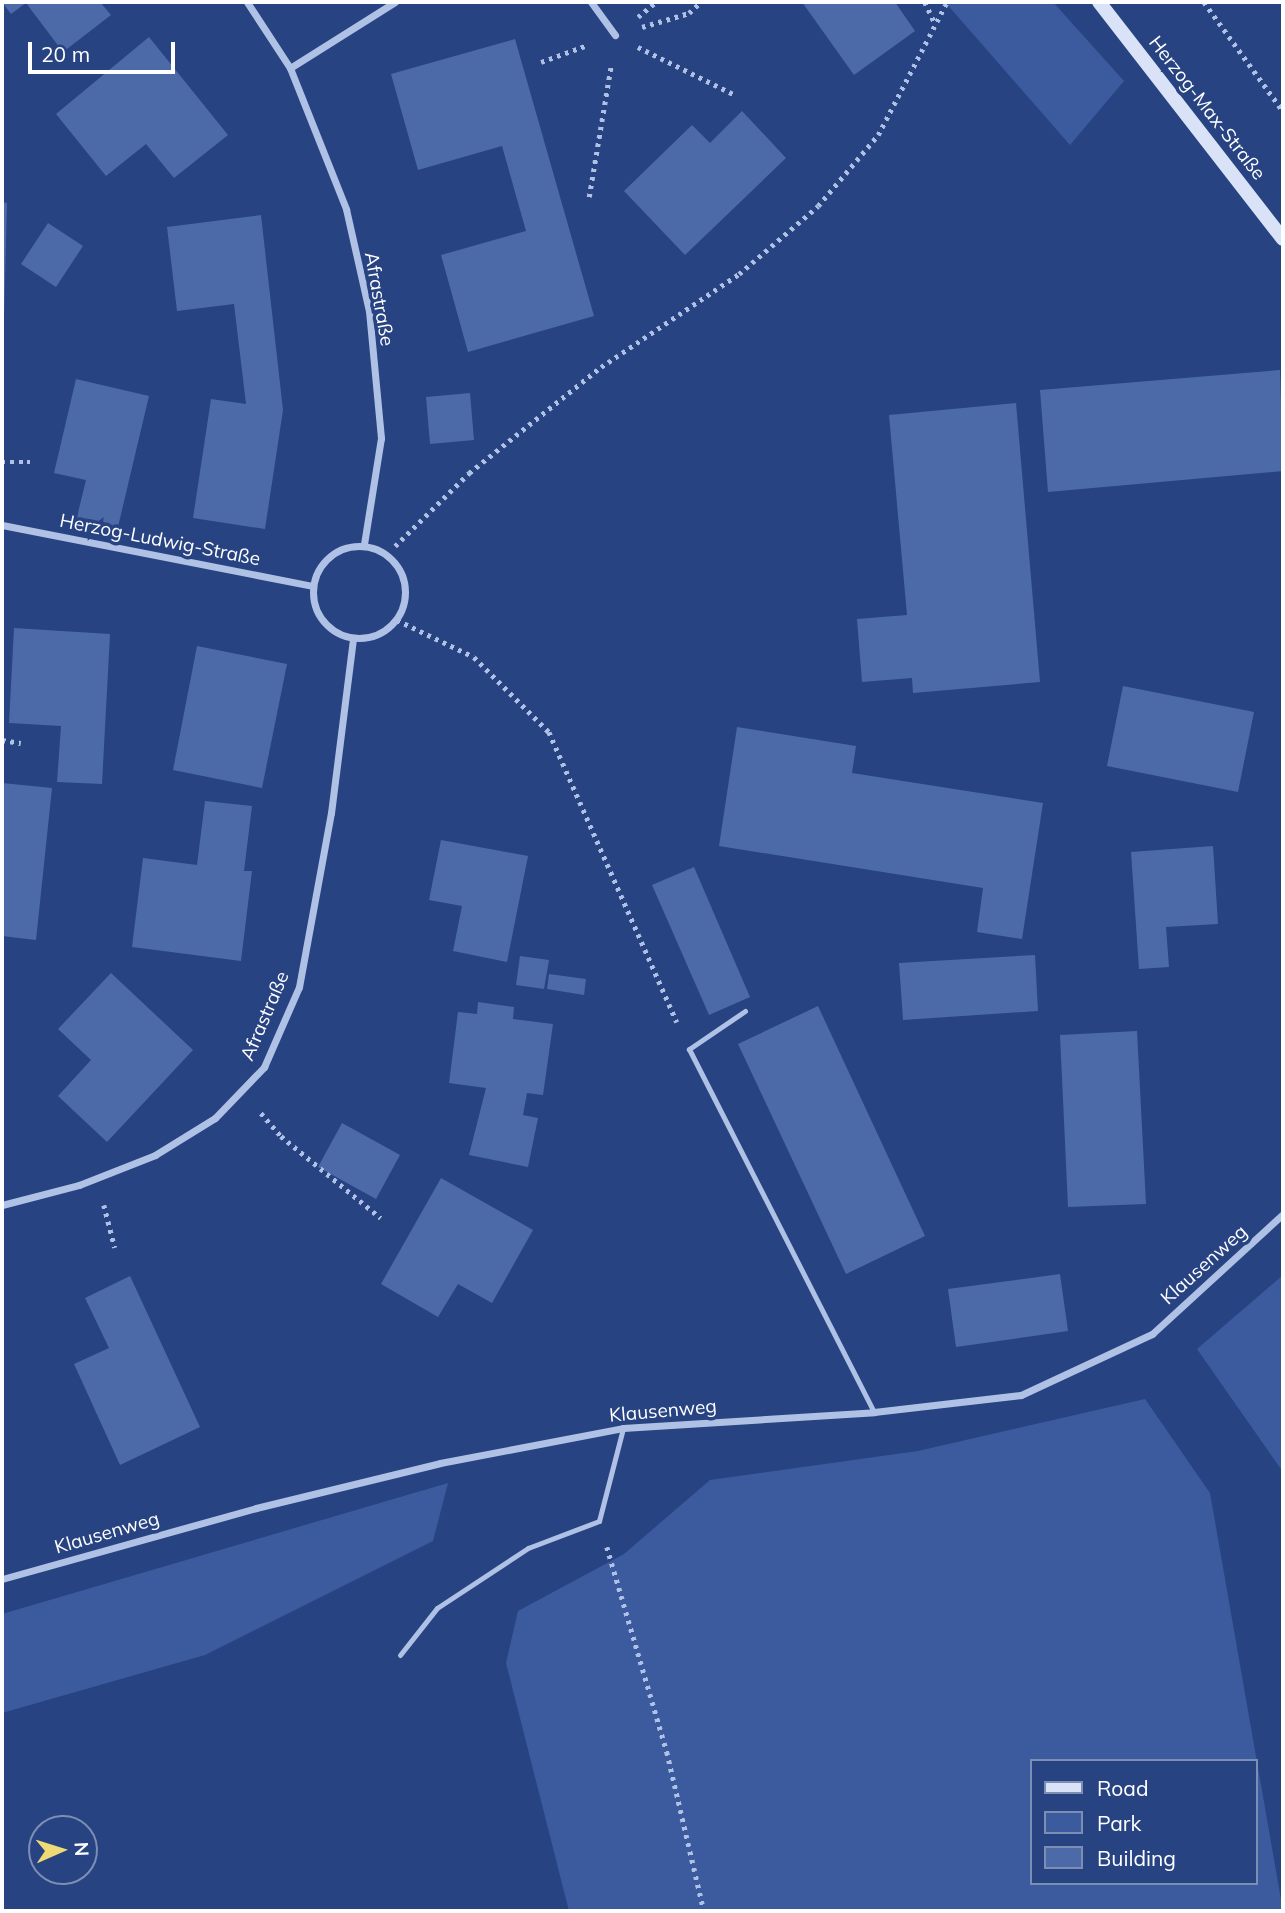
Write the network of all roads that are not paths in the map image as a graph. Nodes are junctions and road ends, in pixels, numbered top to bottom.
1 (247, 2) edge
2 (395, 2) edge
3 (592, 2) edge
4 (1099, 2) edge
5 (615, 36) road end
6 (290, 68) junction
7 (1283, 239) edge
8 (2, 525) edge
9 (364, 544) junction
10 (312, 586) junction
11 (353, 639) junction
12 (745, 1011) dead end
13 (2, 1205) edge
14 (1283, 1214) edge
15 (874, 1412) junction
16 (622, 1427) junction
17 (2, 1579) edge
18 (400, 1655) dead end

1 - 6 street, Afrastraße
2 - 6 street
3 - 5 street
4 - 7 main road, Herzog-Max-Straße
6 - 9 street, Afrastraße
8 - 10 street, Herzog-Ludwig-Straße
9 - 10 street
9 - 11 street
10 - 11 street
11 - 13 street, Afrastraße
12 - 15 lane
14 - 15 street, Klausenweg
15 - 16 street, Klausenweg
16 - 17 street, Klausenweg
16 - 18 lane

